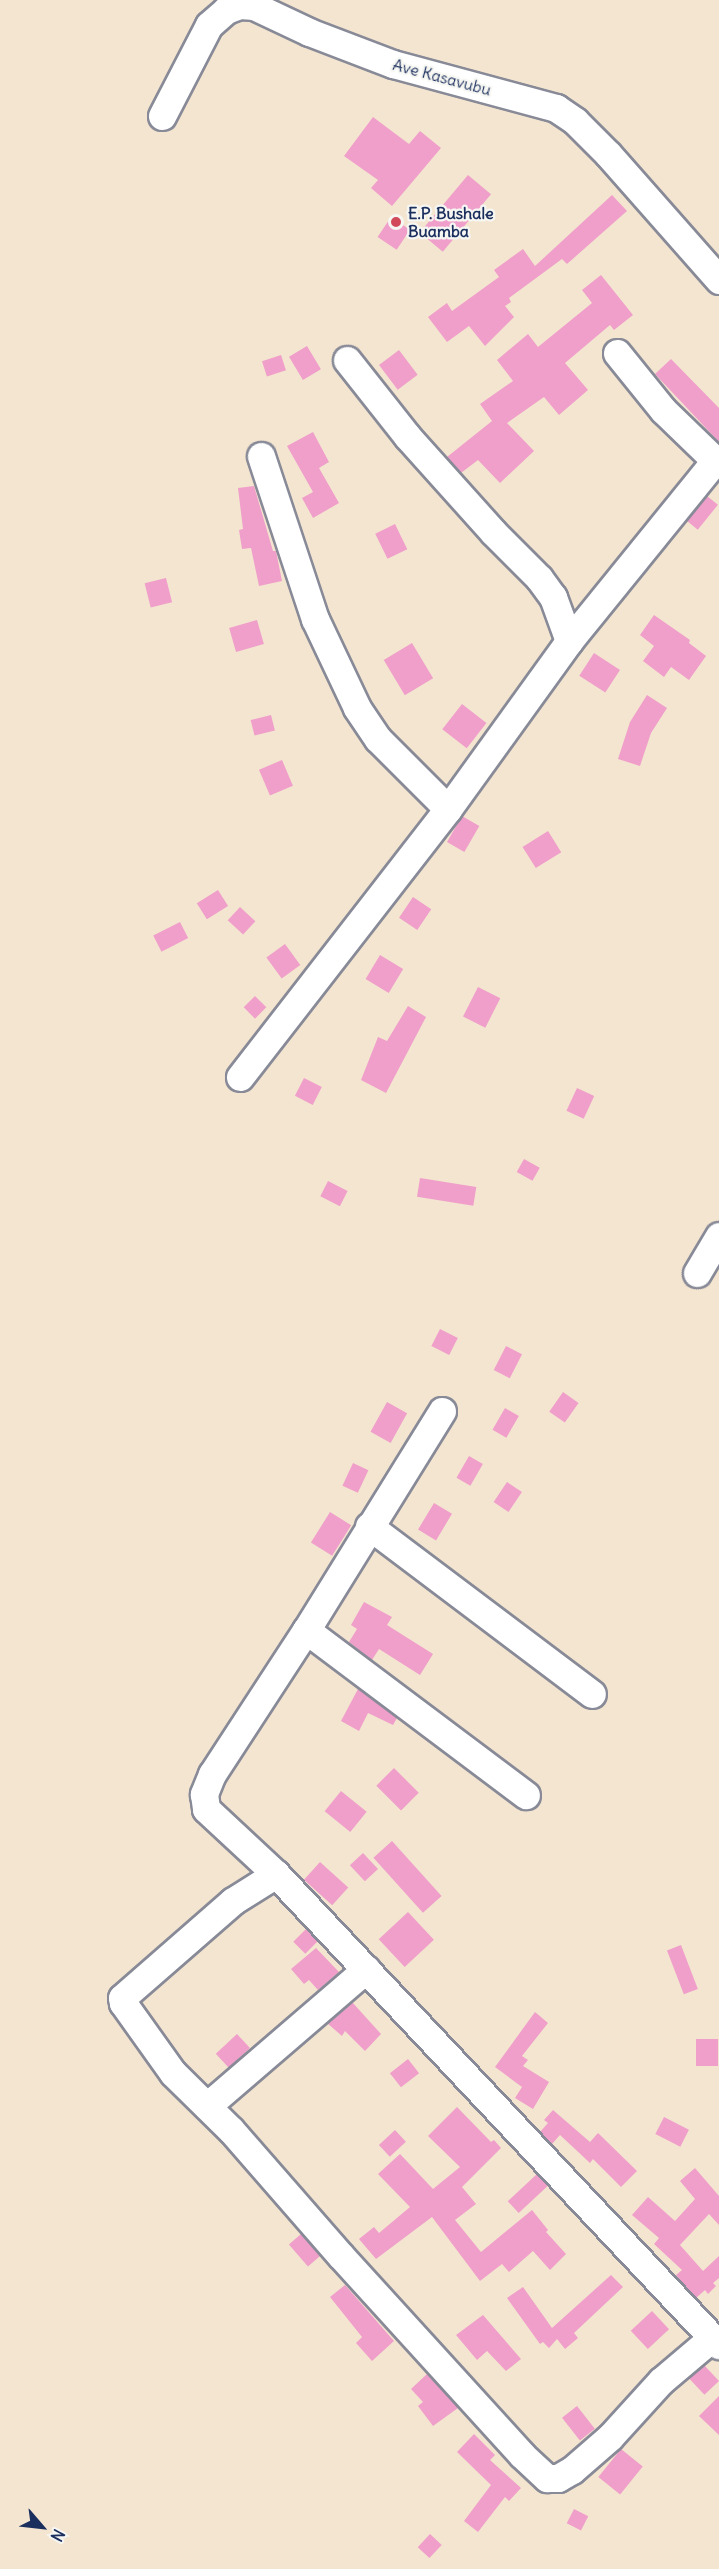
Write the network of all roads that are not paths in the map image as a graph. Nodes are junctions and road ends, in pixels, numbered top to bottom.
1 (162, 116) dead end
2 (719, 280) edge
3 (616, 353) dead end
4 (347, 360) dead end
5 (261, 456) dead end
6 (717, 462) edge
7 (568, 641) junction
8 (448, 809) junction
9 (240, 1077) dead end
10 (719, 1236) edge
11 (697, 1273) dead end
12 (442, 1411) dead end
13 (369, 1526) junction
14 (306, 1630) junction
15 (592, 1694) dead end
16 (526, 1795) dead end
17 (276, 1874) junction
18 (366, 1969) junction
19 (207, 2106) junction
20 (716, 2341) edge

1 - 2 street, Ave Kasavubu
3 - 6 street
4 - 7 street
5 - 8 street
6 - 7 street
7 - 8 street
8 - 9 street
10 - 11 street
12 - 13 street
13 - 14 street
13 - 15 street
14 - 16 street
14 - 17 street
17 - 18 street
17 - 19 street
18 - 19 street
18 - 20 street
19 - 20 street

